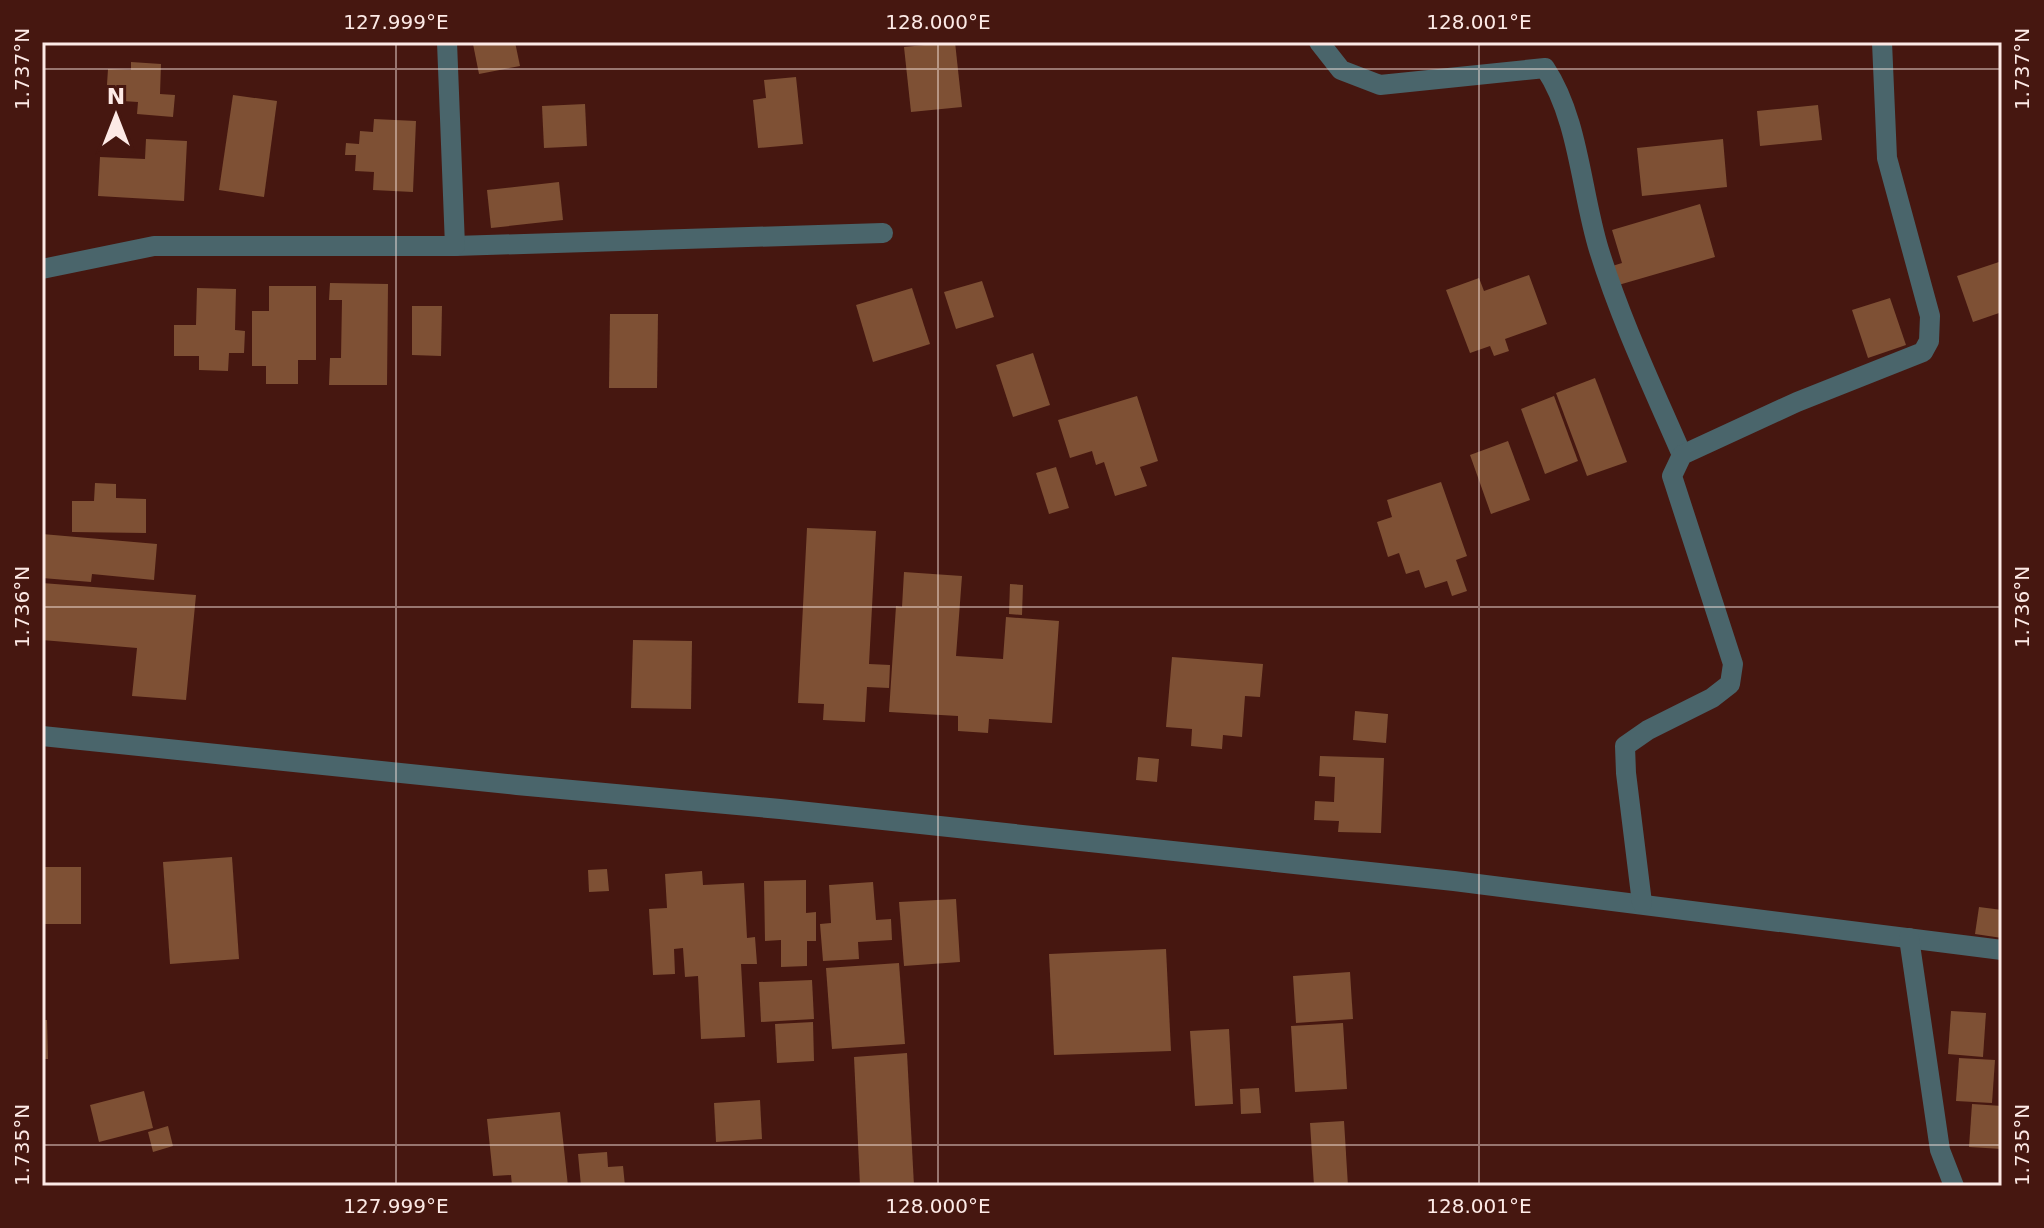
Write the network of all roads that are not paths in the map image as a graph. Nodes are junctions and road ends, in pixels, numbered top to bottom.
1 (447, 42) edge
2 (1319, 42) edge
3 (1882, 42) edge
4 (883, 233) dead end
5 (455, 246) junction
6 (42, 269) edge
7 (1682, 455) junction
8 (42, 736) edge
9 (1642, 903) junction
10 (1909, 938) junction
11 (2002, 950) edge
12 (1954, 1186) edge

1 - 5 street
2 - 7 street
3 - 7 street
4 - 5 street
5 - 6 street
7 - 9 street
8 - 9 street
9 - 10 street
10 - 11 street
10 - 12 street

